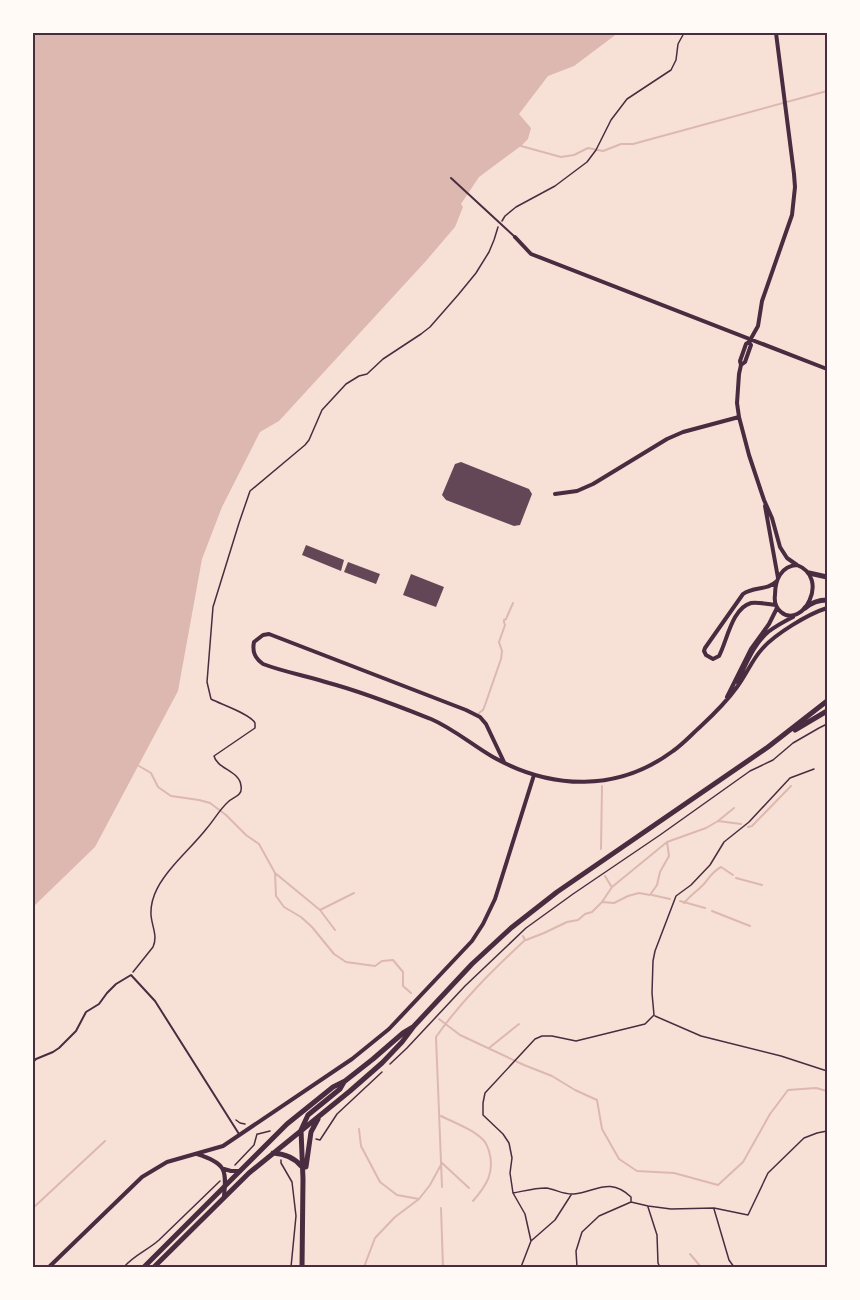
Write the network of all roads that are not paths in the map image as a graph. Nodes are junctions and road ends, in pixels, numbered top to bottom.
1 (776, 33) edge
2 (451, 178) dead end
3 (515, 237) joint
4 (750, 341) junction
5 (827, 369) edge
6 (739, 417) junction
7 (555, 494) dead end
8 (764, 500) junction
9 (797, 565) junction
10 (809, 573) junction
11 (827, 577) edge
12 (778, 580) junction
13 (827, 600) edge
14 (776, 607) junction
15 (805, 608) junction
16 (827, 608) edge
17 (796, 615) junction
18 (728, 698) junction
19 (827, 701) edge
20 (720, 707) junction
21 (827, 712) edge
22 (781, 738) junction
23 (504, 762) junction
24 (534, 775) junction
25 (414, 1026) junction
26 (33, 1062) edge
27 (345, 1081) junction
28 (318, 1117) junction
29 (302, 1130) junction
30 (241, 1135) junction
31 (219, 1148) junction
32 (273, 1153) junction
33 (197, 1154) junction
34 (216, 1157) junction
35 (302, 1167) junction
36 (223, 1168) junction
37 (240, 1171) junction
38 (303, 1179) junction
39 (225, 1186) junction
40 (224, 1197) junction
41 (56, 1261) junction
42 (50, 1267) edge
43 (61, 1267) edge
44 (144, 1267) edge
45 (154, 1267) edge
46 (302, 1267) edge

1 - 4 street
2 - 3 lane
3 - 4 street
4 - 5 street
4 - 6 street
6 - 7 street
6 - 8 street
8 - 9 street
8 - 12 street
9 - 10 street
9 - 12 street
10 - 11 street
10 - 15 street
12 - 14 street
12 - 14 street
13 - 15 street
14 - 17 street
14 - 20 street
15 - 17 street
16 - 18 street
17 - 18 street
18 - 20 street
19 - 22 street
20 - 24 street
21 - 22 street
22 - 25 street
23 - 23 street
23 - 24 street
24 - 30 street
25 - 27 street
25 - 28 street
26 - 30 lane
27 - 29 street
27 - 37 street
28 - 29 street
28 - 38 street
29 - 32 street
29 - 35 street
30 - 31 street
31 - 33 street
31 - 34 street
32 - 35 street
32 - 40 street
33 - 34 street
33 - 41 street
34 - 36 street
35 - 38 street
36 - 37 street
36 - 39 street
37 - 39 street
38 - 46 street
39 - 40 street
39 - 44 street
40 - 45 street
41 - 42 street
41 - 43 street

